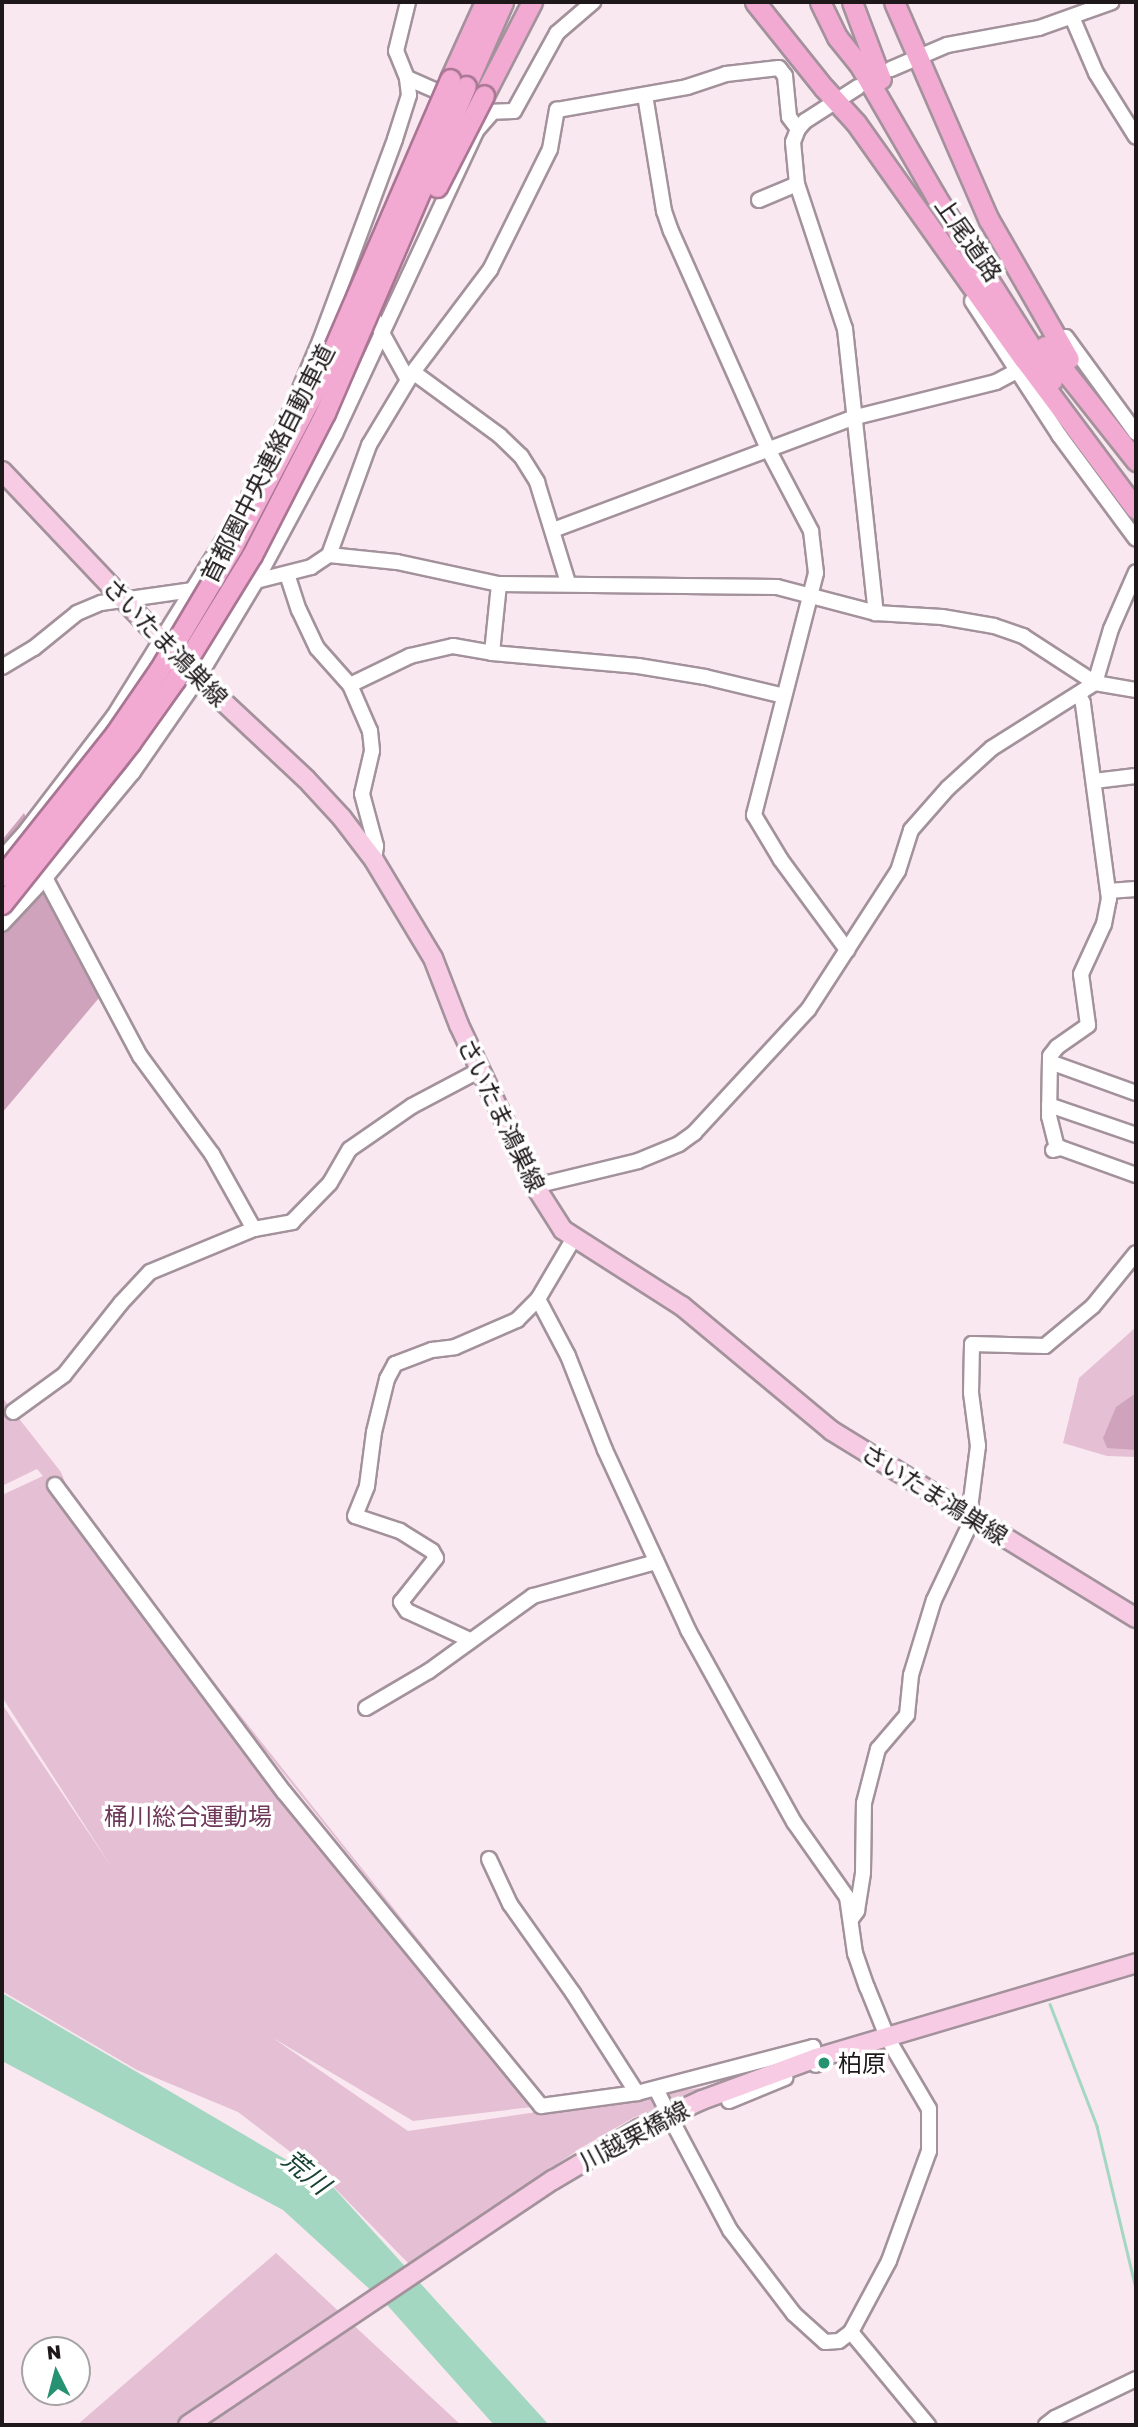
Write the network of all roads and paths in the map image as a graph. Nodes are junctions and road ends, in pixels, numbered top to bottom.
1 (408, 2) edge
2 (471, 2) edge
3 (485, 2) edge
4 (503, 2) edge
5 (532, 2) edge
6 (593, 2) edge
7 (755, 2) edge
8 (820, 2) edge
9 (852, 2) edge
10 (894, 2) edge
11 (1112, 2) edge
12 (1072, 17) junction
13 (916, 56) junction
14 (891, 69) dead end
15 (407, 78) junction
16 (460, 84) junction
17 (858, 87) dead end
18 (645, 95) junction
19 (835, 100) junction
20 (492, 113) junction
21 (948, 132) junction
22 (795, 133) junction
23 (1136, 137) edge
24 (797, 184) junction
25 (759, 200) dead end
26 (913, 201) junction
27 (346, 270) junction
28 (383, 334) junction
29 (1017, 371) junction
30 (411, 376) junction
31 (856, 416) junction
32 (1136, 433) edge
33 (768, 449) junction
34 (1136, 454) edge
35 (1136, 461) edge
36 (2, 471) edge
37 (1133, 506) edge
38 (553, 530) junction
39 (1136, 539) edge
40 (329, 555) junction
41 (1136, 572) edge
42 (287, 574) junction
43 (256, 580) junction
44 (568, 583) junction
45 (499, 584) junction
46 (197, 589) junction
47 (811, 596) junction
48 (125, 600) junction
49 (876, 613) junction
50 (163, 639) junction
51 (492, 653) junction
52 (2, 667) edge
53 (198, 678) junction
54 (1095, 683) junction
55 (350, 685) junction
56 (1136, 690) edge
57 (1079, 695) junction
58 (784, 696) junction
59 (1136, 776) edge
60 (1094, 781) junction
61 (23, 835) junction
62 (2, 858) edge
63 (374, 860) junction
64 (2, 876) edge
65 (45, 878) junction
66 (1136, 888) edge
67 (1108, 891) junction
68 (2, 904) edge
69 (2, 924) edge
70 (848, 950) junction
71 (1050, 1062) junction
72 (480, 1070) junction
73 (1136, 1093) edge
74 (1049, 1105) junction
75 (1136, 1136) edge
76 (1136, 1175) edge
77 (535, 1186) junction
78 (254, 1229) junction
79 (574, 1238) junction
80 (1136, 1253) edge
81 (538, 1299) junction
82 (13, 1412) dead end
83 (55, 1485) dead end
84 (971, 1517) junction
85 (656, 1562) junction
86 (1136, 1618) edge
87 (470, 1640) junction
88 (366, 1708) dead end
89 (489, 1859) dead end
90 (851, 1919) junction
91 (1136, 1963) edge
92 (888, 2039) junction
93 (816, 2057) junction
94 (656, 2089) junction
95 (637, 2093) junction
96 (729, 2101) dead end
97 (665, 2107) dead end
98 (673, 2123) dead end
99 (851, 2332) junction
100 (1136, 2379) edge
101 (188, 2425) edge
102 (928, 2425) edge
103 (1046, 2425) edge

1 - 15 street
2 - 16 highway
3 - 16 highway
4 - 16 highway
5 - 16 highway
6 - 20 street
7 - 19 highway, 上尾道路
8 - 37 highway
9 - 35 highway
10 - 13 highway, 上尾道路
11 - 12 street
12 - 13 street
12 - 23 street
13 - 14 street
13 - 21 highway, 上尾道路
15 - 20 street
15 - 27 street
16 - 64 highway, 首都圏中央連絡自動車道, bridge
16 - 68 highway, 首都圏中央連絡自動車道, bridge
17 - 19 street
18 - 22 street
18 - 30 street
18 - 33 street
19 - 22 street
19 - 26 highway, 上尾道路
20 - 28 street
21 - 32 street
21 - 34 highway, 上尾道路
22 - 24 street
24 - 25 street
24 - 31 street
26 - 29 street
26 - 37 highway, 上尾道路
27 - 28 street
27 - 46 street
28 - 30 street
28 - 43 street
29 - 31 street
29 - 39 street
30 - 38 street
30 - 40 street
31 - 33 street
31 - 49 street
33 - 38 street
33 - 47 street
36 - 48 main road, さいたま鴻巣線
38 - 44 street
40 - 42 street
40 - 45 street
41 - 54 street
42 - 43 street
42 - 55 street
43 - 46 street
43 - 53 street
44 - 45 street
44 - 47 street
45 - 51 street
46 - 48 street
46 - 50 street
47 - 49 street
47 - 58 street
48 - 50 main road, さいたま鴻巣線
48 - 52 street
49 - 54 street
50 - 53 main road, さいたま鴻巣線
50 - 61 street
51 - 55 street
51 - 58 street
53 - 63 main road, さいたま鴻巣線
53 - 65 street
54 - 56 street
54 - 57 street
55 - 63 street
57 - 60 street
57 - 70 street
58 - 70 street
59 - 60 street
60 - 67 street
61 - 62 street
61 - 65 street
63 - 72 main road, さいたま鴻巣線
65 - 69 street
65 - 78 street
66 - 67 street
67 - 71 street
70 - 77 street
71 - 73 street
71 - 74 street
72 - 77 main road, さいたま鴻巣線
72 - 78 street
74 - 75 street
74 - 76 street
77 - 79 main road, さいたま鴻巣線
78 - 82 street
79 - 81 street
79 - 84 main road, さいたま鴻巣線
80 - 84 street
81 - 85 street
81 - 87 street
83 - 95 street
84 - 86 main road, さいたま鴻巣線
84 - 90 street
85 - 87 street
85 - 90 street
87 - 88 street
89 - 95 street
90 - 92 street
91 - 92 main road, 川越栗橋線
92 - 93 main road, 川越栗橋線
92 - 99 street
93 - 94 street
93 - 96 street
93 - 101 main road, 川越栗橋線
94 - 95 street
94 - 97 street
98 - 99 street
99 - 102 street
100 - 103 street

